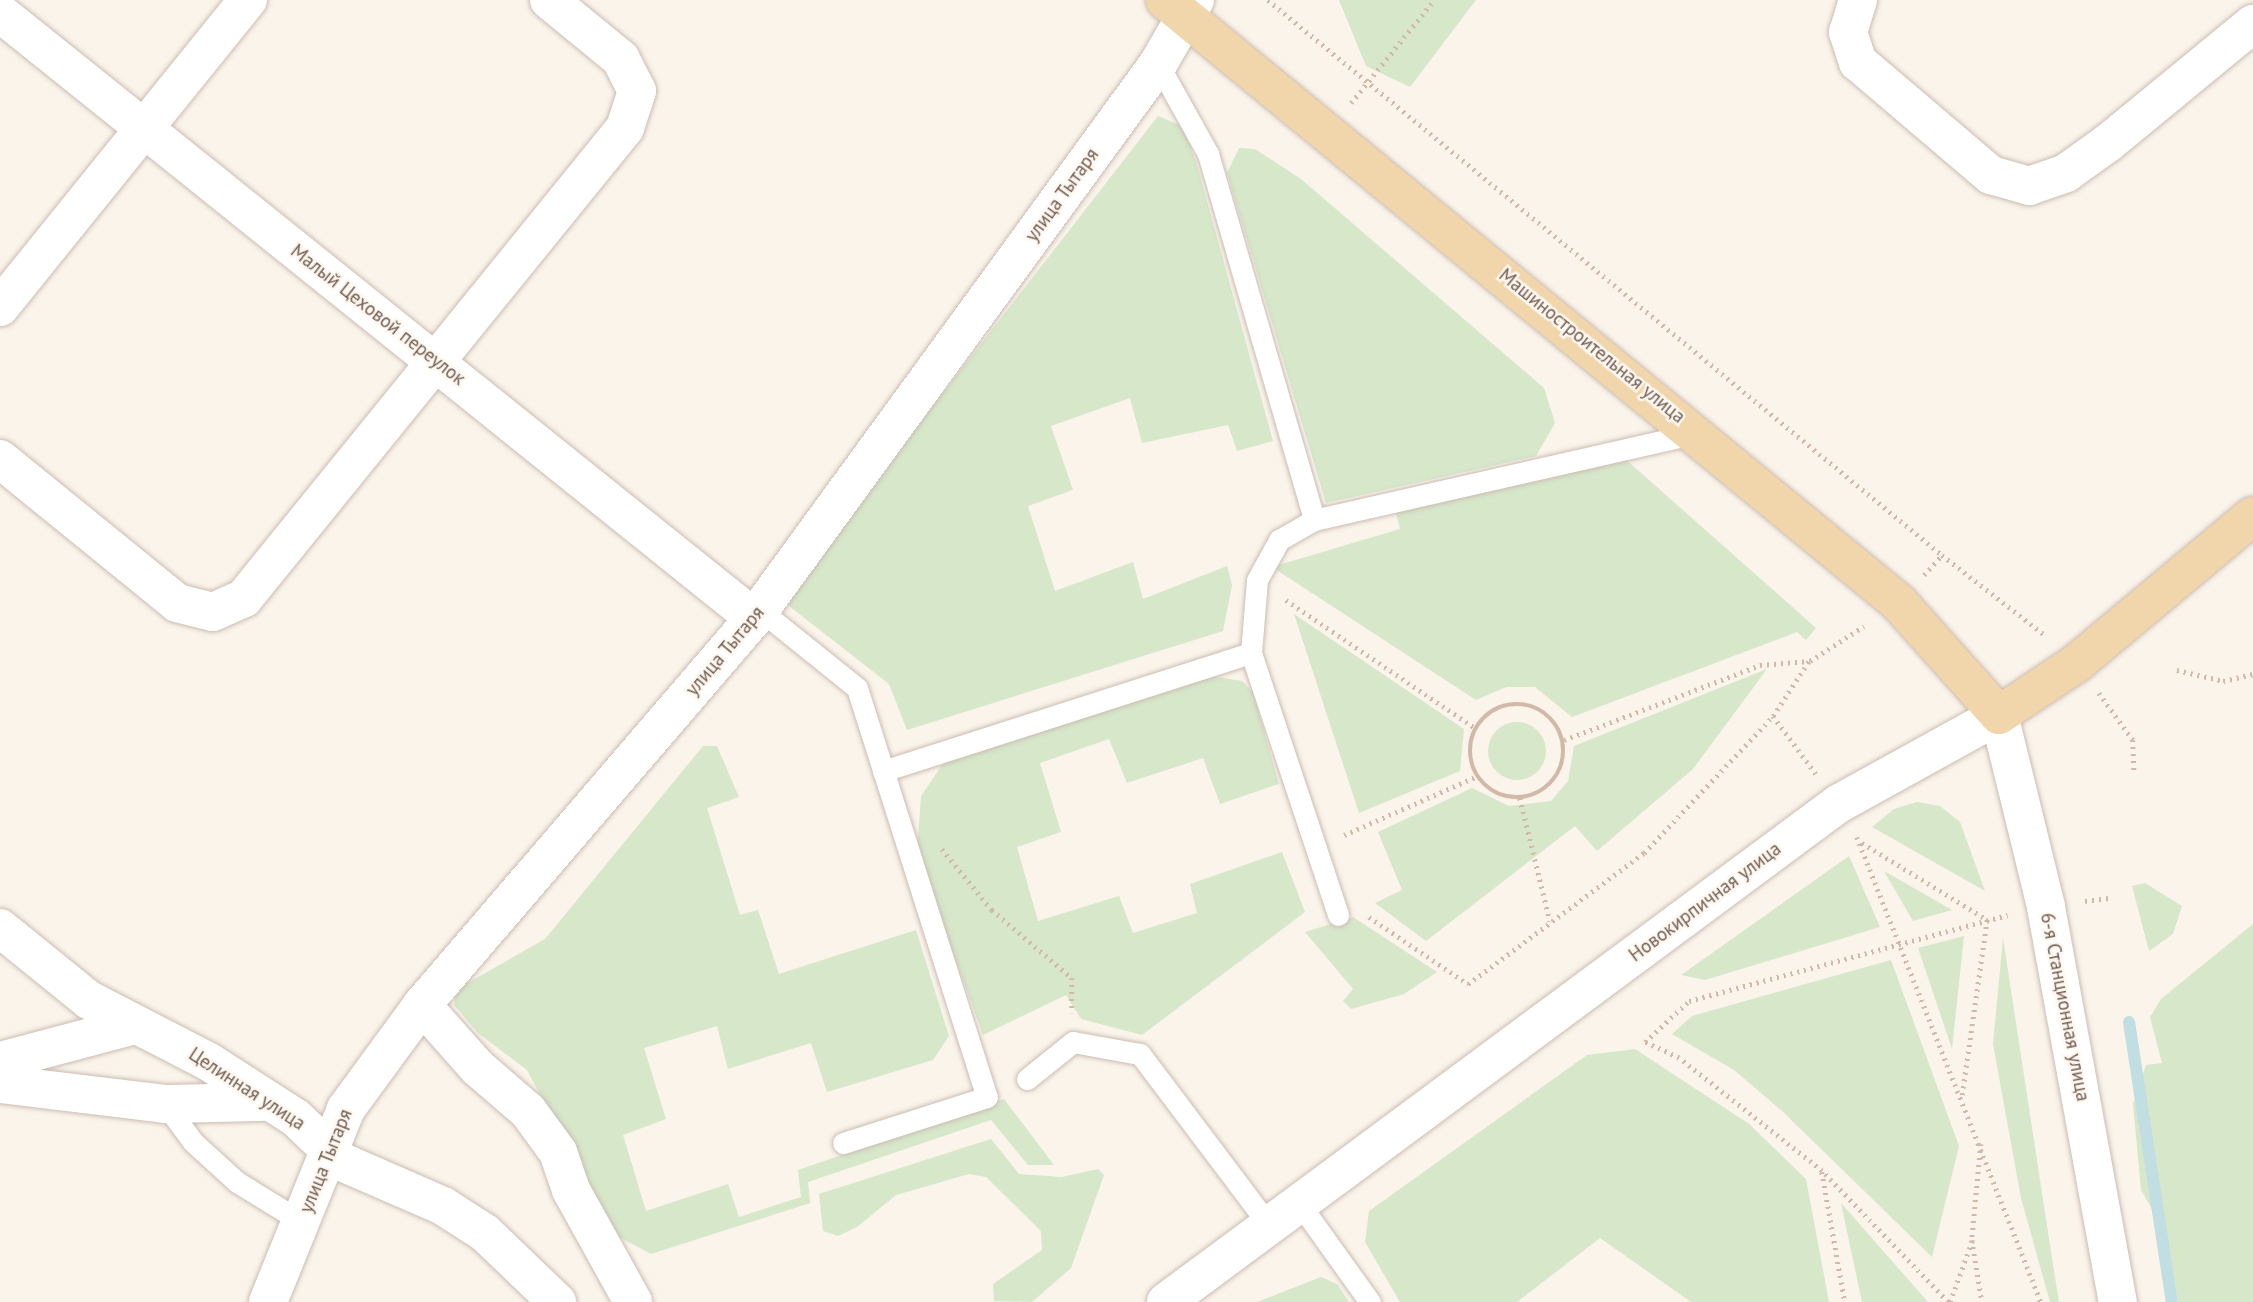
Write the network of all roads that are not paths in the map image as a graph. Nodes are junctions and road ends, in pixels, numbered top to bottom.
1 (248, 0) edge
2 (549, 0) edge
3 (1858, 0) edge
4 (1182, 6) edge
5 (0, 13) edge
6 (2253, 24) edge
7 (1158, 64) junction
8 (143, 131) junction
9 (0, 307) edge
10 (436, 360) junction
11 (1698, 432) junction
12 (0, 459) edge
13 (2253, 516) edge
14 (1314, 520) junction
15 (757, 614) junction
16 (1251, 653) junction
17 (2000, 715) junction
18 (883, 771) junction
19 (1335, 906) road end
20 (0, 928) edge
21 (422, 1005) junction
22 (135, 1025) junction
23 (0, 1061) edge
24 (1027, 1079) dead end
25 (0, 1083) edge
26 (262, 1102) junction
27 (165, 1104) junction
28 (844, 1143) dead end
29 (329, 1146) junction
30 (1284, 1214) junction
31 (302, 1222) junction
32 (268, 1302) edge
33 (557, 1302) edge
34 (633, 1302) edge
35 (1166, 1302) edge
36 (1370, 1302) edge
37 (2118, 1302) edge

1 - 8 street
2 - 10 street
3 - 6 street
4 - 7 street, улица Тытаря
4 - 11 main road, Машиностроительная улица
5 - 8 street, Малый Цеховой переулок
7 - 14 lane
7 - 15 street, улица Тытаря
8 - 9 street
8 - 10 street, Малый Цеховой переулок
10 - 12 street
10 - 15 street, Малый Цеховой переулок
11 - 14 lane
11 - 17 main road, Машиностроительная улица
13 - 17 main road, Новокирпичная улица
14 - 16 lane
15 - 18 lane
15 - 21 street, улица Тытаря
16 - 18 lane
16 - 19 lane
17 - 30 street, Новокирпичная улица
17 - 37 street, 6-я Станционная улица
18 - 28 lane
20 - 22 street, Целинная улица
21 - 29 street, улица Тытаря
21 - 34 street
22 - 23 street
22 - 26 street, Целинная улица
24 - 30 lane
25 - 27 street
26 - 27 street
26 - 29 street, Целинная улица
27 - 31 lane
29 - 31 street, улица Тытаря
29 - 33 street, Целинная улица
30 - 35 street, Новокирпичная улица
30 - 36 lane
31 - 32 street, улица Тытаря

